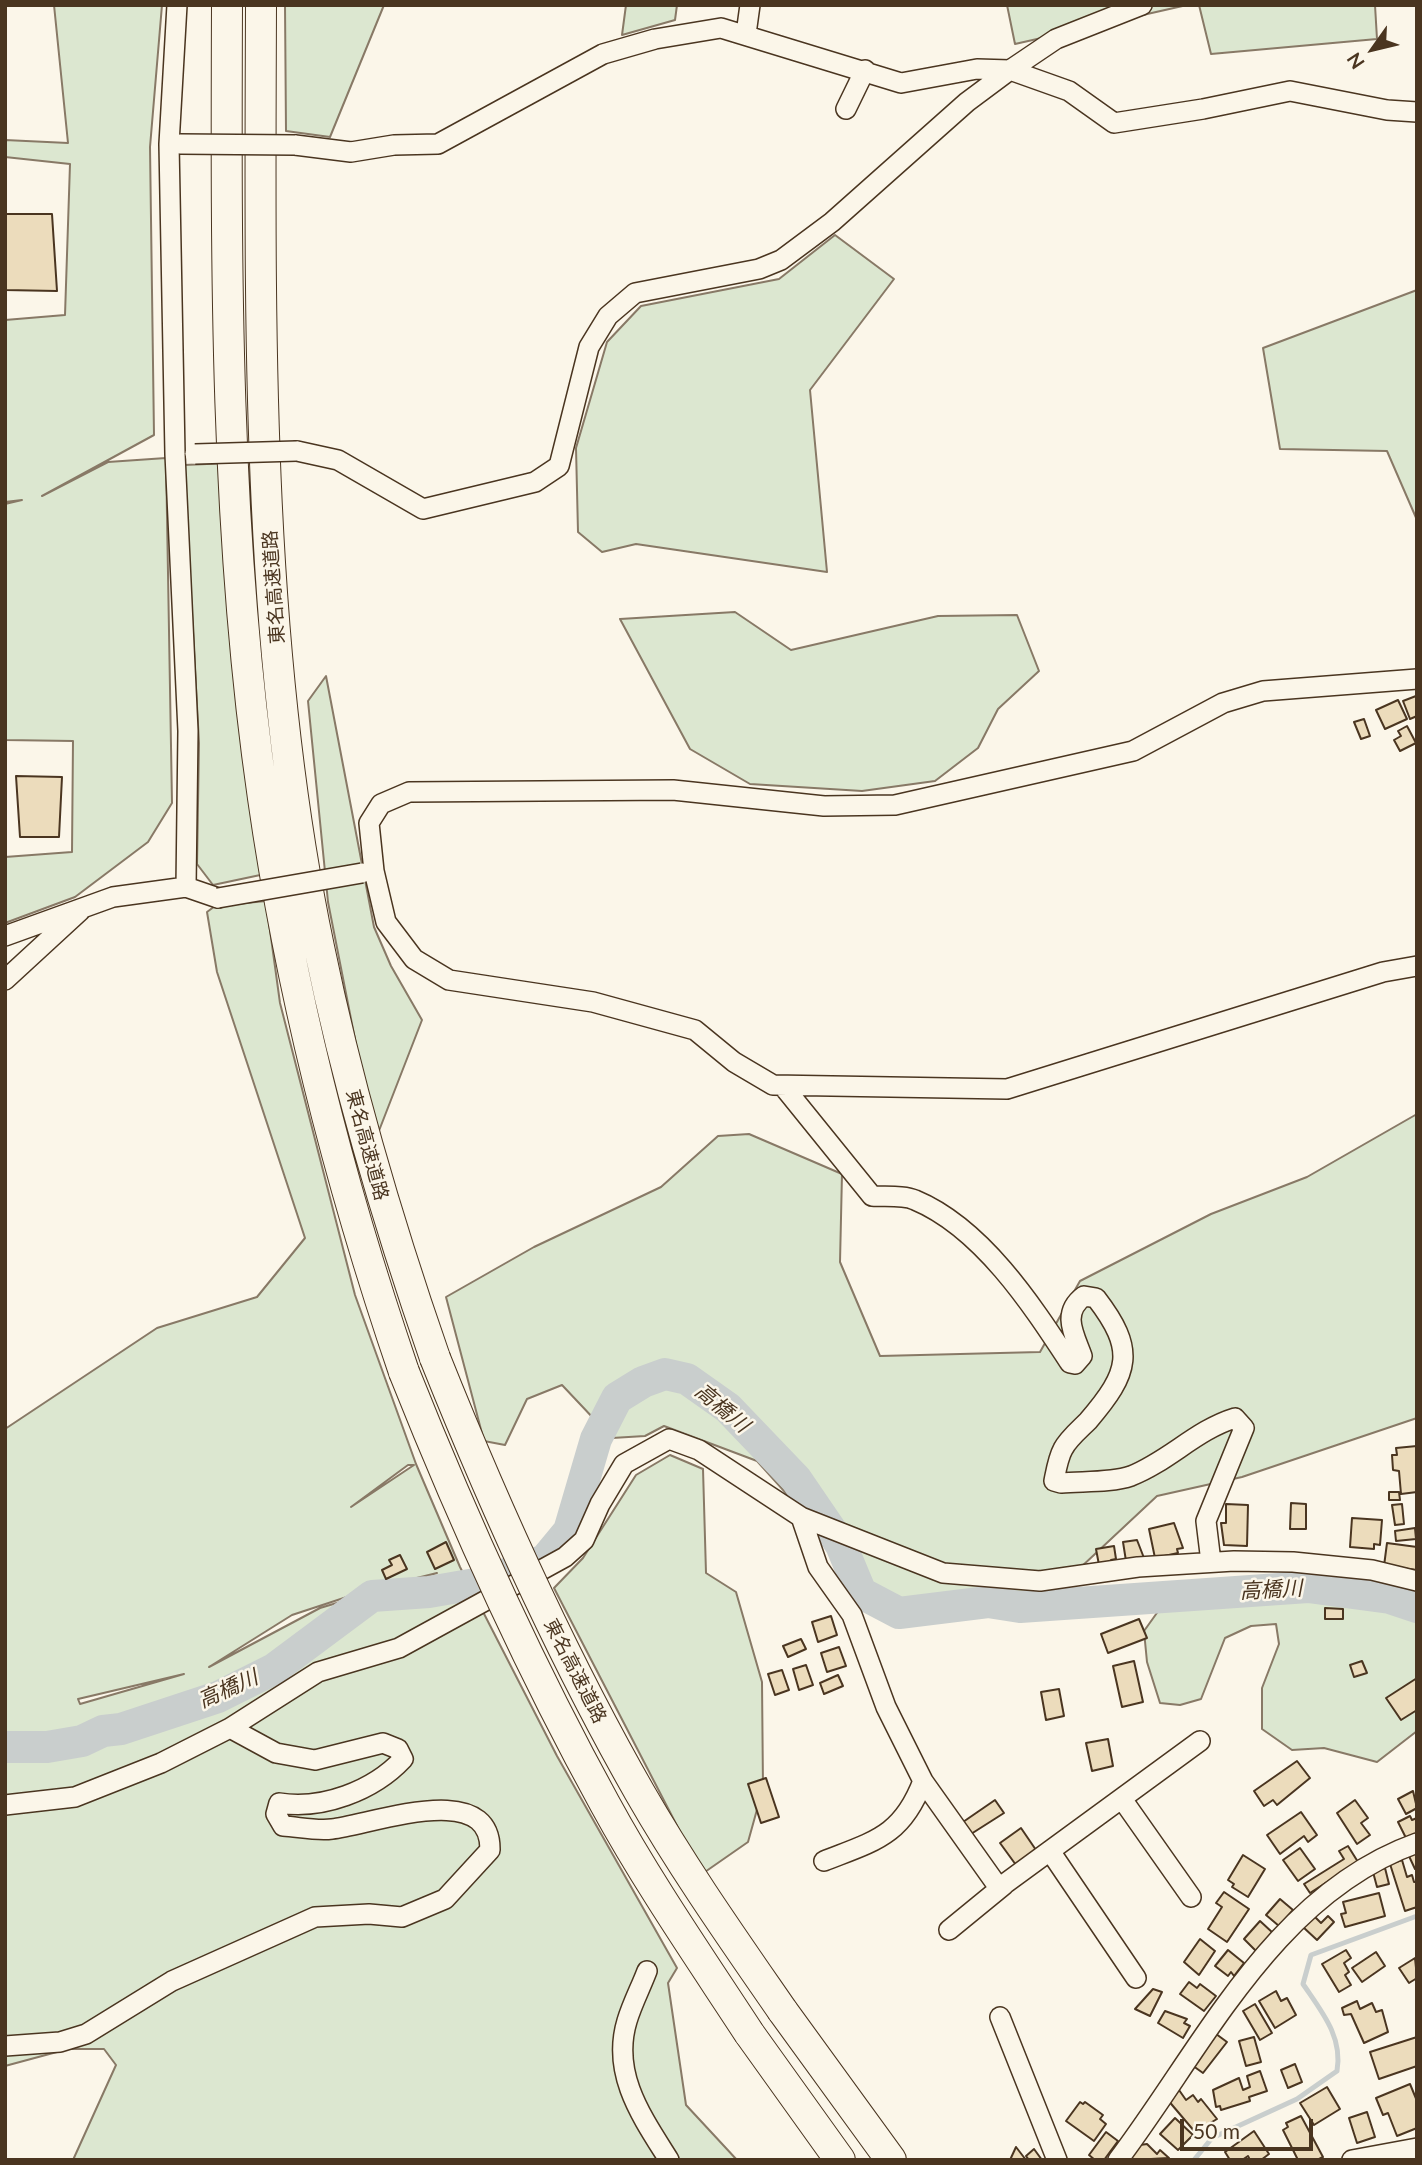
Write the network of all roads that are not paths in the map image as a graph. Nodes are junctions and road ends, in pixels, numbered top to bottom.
1 (177, 5) edge
2 (227, 5) edge
3 (261, 5) edge
4 (750, 5) edge
5 (1142, 5) edge
6 (746, 34) junction
7 (865, 70) junction
8 (1010, 70) junction
9 (846, 109) dead end
10 (1417, 112) edge
11 (174, 144) junction
12 (185, 454) junction
13 (1417, 679) edge
14 (368, 872) junction
15 (186, 887) junction
16 (86, 906) junction
17 (5, 936) edge
18 (1417, 966) edge
19 (5, 980) edge
20 (783, 1086) junction
21 (801, 1517) junction
22 (1211, 1562) junction
23 (1417, 1581) edge
24 (230, 1728) junction
25 (1200, 1741) dead end
26 (923, 1781) junction
27 (1122, 1799) junction
28 (5, 1805) edge
29 (1417, 1843) edge
30 (1050, 1851) junction
31 (824, 1861) dead end
32 (1004, 1885) junction
33 (1191, 1898) dead end
34 (949, 1930) dead end
35 (647, 1971) dead end
36 (1136, 1978) dead end
37 (1000, 2017) dead end
38 (5, 2046) edge
39 (1417, 2148) edge
40 (883, 2149) edge
41 (669, 2160) edge
42 (840, 2160) edge
43 (1057, 2160) edge
44 (1118, 2160) edge
45 (1352, 2160) edge

1 - 11 street
2 - 42 highway, 東名高速道路, bridge
3 - 40 highway, 東名高速道路, bridge
4 - 6 street
5 - 8 street
6 - 7 street
6 - 11 street, bridge
7 - 8 street
7 - 9 street
8 - 10 street
8 - 12 street, bridge
11 - 12 street
12 - 15 street
13 - 14 street
14 - 15 street, bridge
14 - 20 street
15 - 16 street
16 - 17 street
16 - 19 street
18 - 20 street
20 - 22 street
21 - 22 street
21 - 24 street
21 - 26 street
22 - 23 street
24 - 28 street
24 - 38 street
25 - 27 street
26 - 31 street
26 - 32 street
27 - 30 street
27 - 33 street
29 - 44 street
30 - 32 street
30 - 36 street
32 - 34 street
35 - 41 street
37 - 43 street
39 - 45 street

